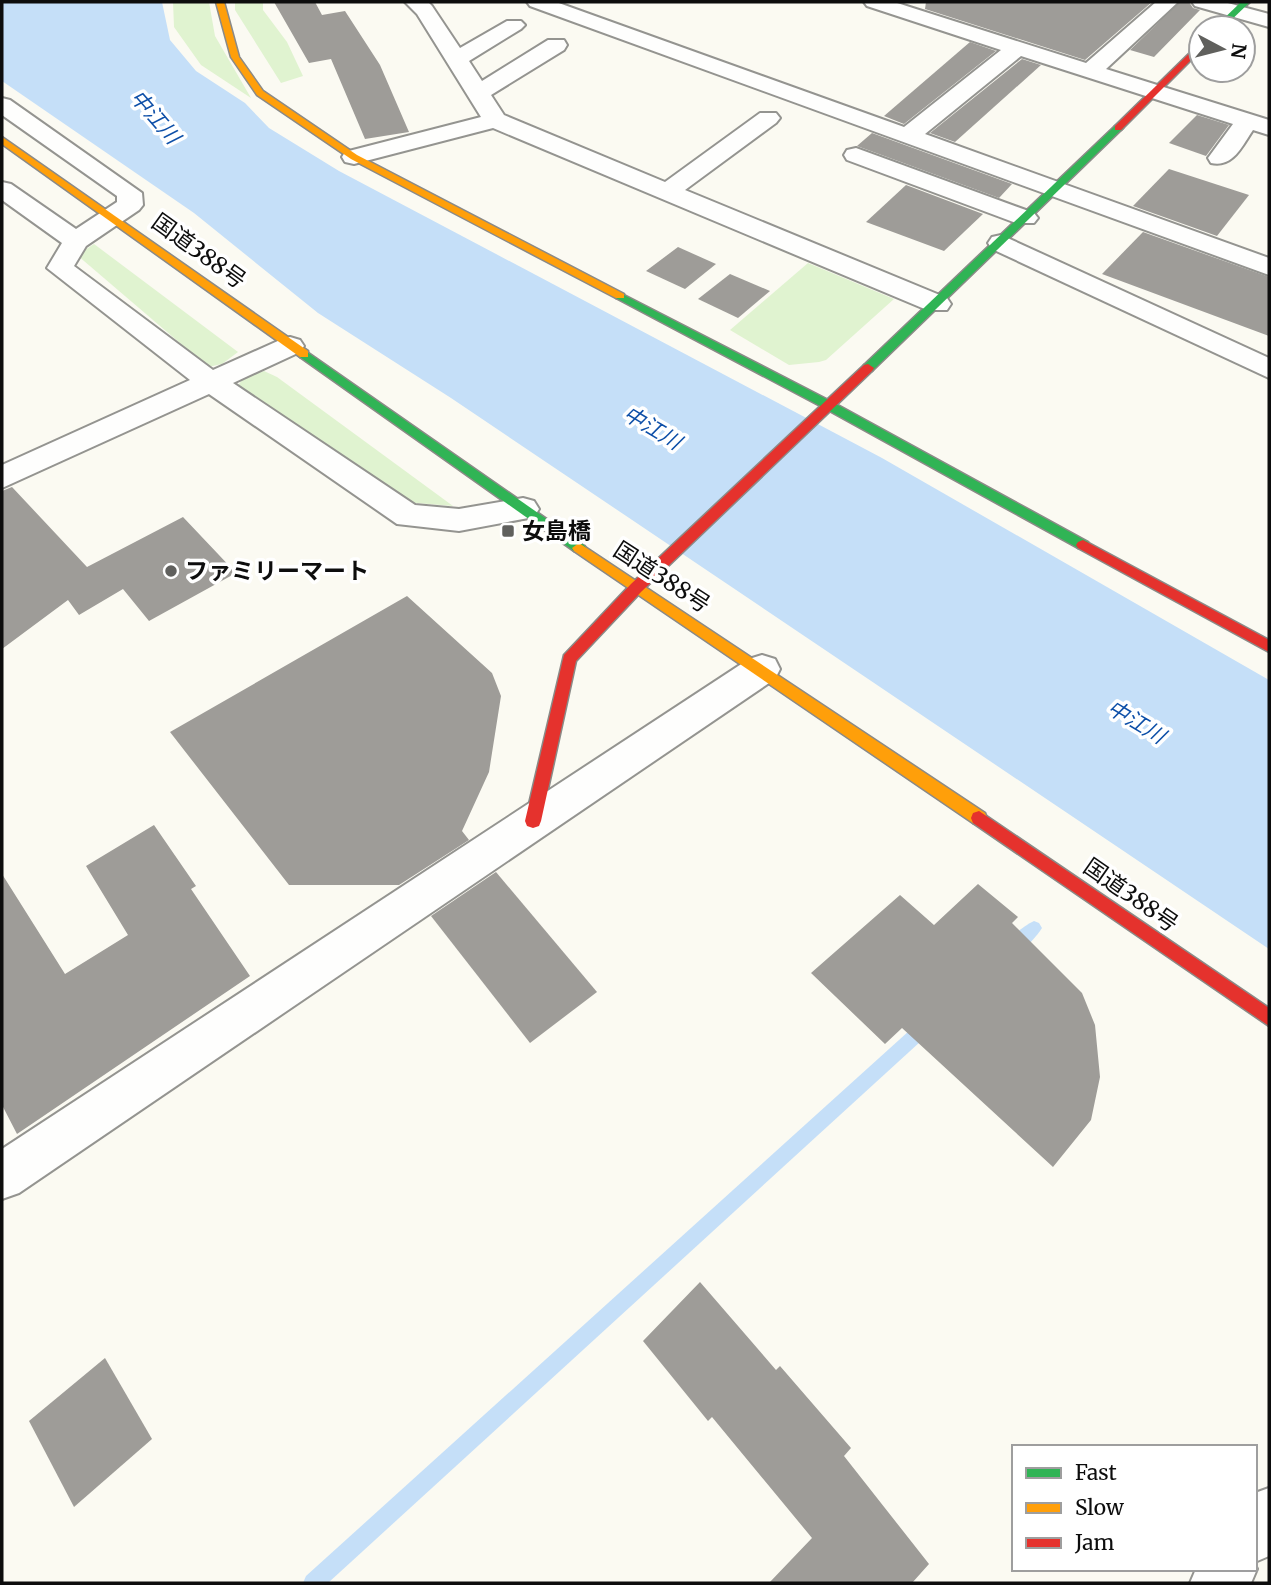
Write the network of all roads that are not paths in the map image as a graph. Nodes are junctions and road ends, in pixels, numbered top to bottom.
1 (220, 2) edge
2 (537, 2) edge
3 (874, 2) edge
4 (1168, 2) edge
5 (1202, 2) edge
6 (427, 4) edge
7 (1241, 7) edge
8 (968, 9) dead end
9 (1269, 21) edge
10 (514, 25) dead end
11 (946, 25) junction
12 (556, 45) dead end
13 (1017, 48) junction
14 (1187, 58) edge
15 (457, 59) junction
16 (1090, 71) junction
17 (1153, 91) junction
18 (478, 93) junction
19 (2, 105) edge
20 (768, 118) dead end
21 (495, 120) junction
22 (1259, 124) edge
23 (909, 135) junction
24 (2, 140) edge
25 (856, 155) dead end
26 (354, 158) junction
27 (1220, 158) dead end
28 (1058, 188) junction
29 (2, 189) edge
30 (667, 192) junction
31 (114, 218) junction
32 (1025, 218) junction
33 (76, 241) junction
34 (1000, 243) junction
35 (1269, 267) edge
36 (937, 304) junction
37 (290, 346) junction
38 (1269, 369) edge
39 (211, 382) junction
40 (830, 406) junction
41 (2, 477) edge
42 (523, 509) junction
43 (636, 588) junction
44 (1269, 647) edge
45 (762, 669) junction
46 (533, 821) junction
47 (1269, 1018) edge
48 (2, 1175) edge
49 (1269, 1515) edge
50 (1257, 1531) edge

1 - 26 main road
2 - 23 street
3 - 11 street
4 - 16 street
5 - 7 street
6 - 15 street
7 - 9 street
8 - 11 street
10 - 15 street
11 - 13 street
12 - 18 street
13 - 16 street
13 - 23 street
14 - 17 main road
15 - 18 street
16 - 17 street
17 - 22 street
17 - 28 main road
18 - 21 street
19 - 31 street
20 - 30 street
21 - 26 street
21 - 30 street
22 - 27 street
23 - 28 street
24 - 31 main road, 国道388号
25 - 32 street
26 - 40 main road
28 - 32 main road
28 - 35 street
29 - 33 street
30 - 36 street
31 - 33 street
31 - 37 main road, 国道388号
32 - 34 main road
33 - 39 street
34 - 36 main road
34 - 38 street
36 - 40 main road
37 - 39 street
37 - 42 main road, 国道388号
39 - 41 street
39 - 42 street
40 - 43 main road
40 - 44 main road
42 - 43 main road, 国道388号
43 - 45 main road, 国道388号
43 - 46 main road
45 - 46 street
45 - 47 main road, 国道388号
46 - 48 street
49 - 50 street

